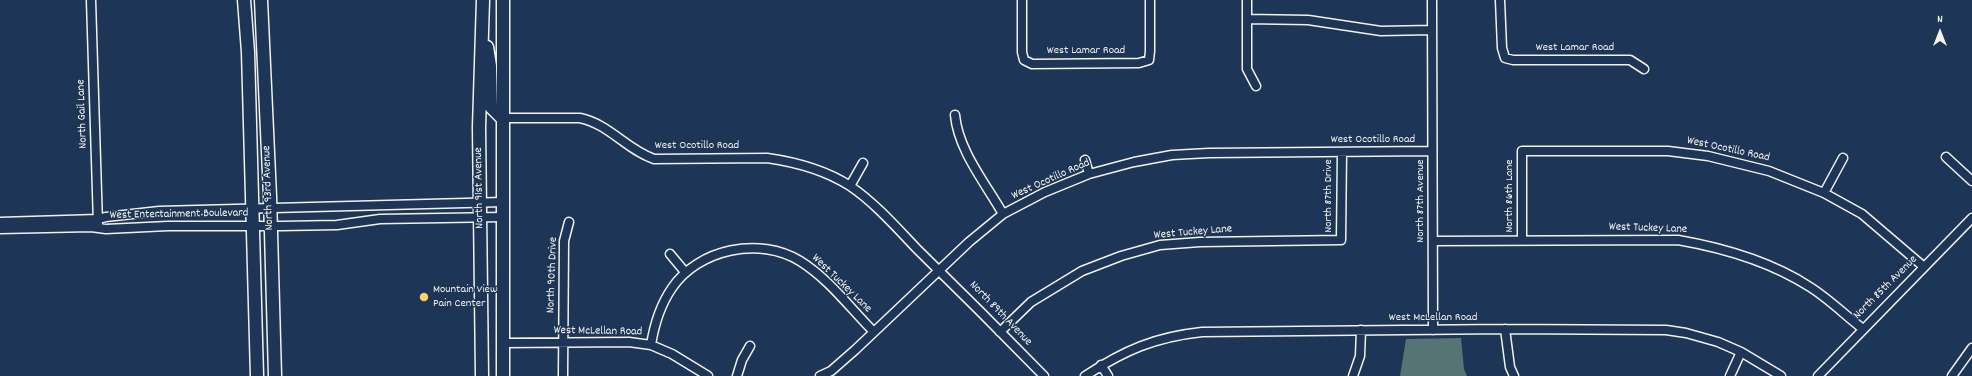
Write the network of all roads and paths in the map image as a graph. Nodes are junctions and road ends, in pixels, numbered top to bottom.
1 (91, 0) edge
2 (244, 0) edge
3 (261, 0) edge
4 (483, 0) edge
5 (503, 0) edge
6 (1022, 0) edge
7 (1150, 0) edge
8 (1247, 0) edge
9 (1432, 0) edge
10 (1500, 0) edge
11 (1247, 19) junction
12 (482, 30) junction
13 (1432, 30) junction
14 (1644, 69) dead end
15 (1256, 86) dead end
16 (955, 115) dead end
17 (502, 118) junction
18 (1522, 151) joint
19 (1342, 152) junction
20 (1432, 152) junction
21 (1946, 157) dead end
22 (1843, 158) dead end
23 (1085, 160) dead end
24 (863, 163) dead end
25 (1089, 174) junction
26 (1972, 181) edge
27 (850, 186) junction
28 (1824, 193) junction
29 (480, 202) junction
30 (503, 202) junction
31 (270, 208) junction
32 (253, 209) junction
33 (1003, 214) junction
34 (480, 217) junction
35 (503, 217) junction
36 (1972, 218) edge
37 (0, 222) edge
38 (569, 222) dead end
39 (98, 223) junction
40 (253, 225) junction
41 (270, 226) junction
42 (0, 230) edge
43 (1341, 240) joint
44 (1522, 240) junction
45 (1433, 241) junction
46 (670, 254) dead end
47 (1924, 267) junction
48 (939, 269) junction
49 (685, 272) junction
50 (1505, 329) junction
51 (1863, 329) junction
52 (1361, 330) junction
53 (1433, 330) junction
54 (874, 332) junction
55 (1000, 332) junction
56 (503, 343) junction
57 (563, 343) junction
58 (651, 345) junction
59 (750, 346) dead end
60 (1972, 348) edge
61 (1742, 352) junction
62 (1101, 365) junction
63 (832, 374) edge
64 (257, 376) edge
65 (275, 376) edge
66 (482, 376) edge
67 (503, 376) edge
68 (563, 376) edge
69 (708, 376) edge
70 (738, 376) edge
71 (820, 376) edge
72 (1044, 376) edge
73 (1085, 376) edge
74 (1108, 376) edge
75 (1353, 376) edge
76 (1514, 376) edge
77 (1730, 376) edge
78 (1781, 376) edge
79 (1818, 376) edge
80 (1952, 376) edge

1 - 39 street, North Gail Lane
2 - 32 main road, North 93rd Avenue
3 - 31 main road, North 93rd Avenue
4 - 12 main road, North 91st Avenue
5 - 17 main road, North 91st Avenue
6 - 7 street, West Lamar Road
8 - 11 street
9 - 13 street, North 87th Avenue
10 - 14 street, West Lamar Road
11 - 13 street
11 - 15 street
12 - 17 main road
12 - 29 main road, North 91st Avenue
13 - 20 street, North 87th Avenue
16 - 33 street
17 - 27 street, West Ocotillo Road
17 - 30 main road, North 91st Avenue
18 - 28 street, West Ocotillo Road
18 - 44 street, North 86th Lane
19 - 20 street, West Ocotillo Road
19 - 25 street, West Ocotillo Road
19 - 43 street, North 87th Drive
20 - 45 street, North 87th Avenue
21 - 26 street
22 - 28 street
23 - 25 street
24 - 27 street
25 - 33 street, West Ocotillo Road
27 - 48 street, West Ocotillo Road
28 - 47 street, West Ocotillo Road
29 - 30 street, West Entertainment Boulevard
29 - 31 street, West Entertainment Boulevard
29 - 34 main road, North 91st Avenue
30 - 35 main road, North 91st Avenue
31 - 32 street, West Entertainment Boulevard
31 - 41 main road, North 93rd Avenue
32 - 39 street, West Entertainment Boulevard
32 - 40 main road, North 93rd Avenue
33 - 48 street, West Ocotillo Road
34 - 35 street, West Entertainment Boulevard
34 - 41 street, West Entertainment Boulevard
34 - 66 main road, North 91st Avenue
35 - 56 main road, North 91st Avenue
36 - 47 street, North 85th Avenue
37 - 39 street, West Entertainment Boulevard
38 - 57 street, North 90th Drive
39 - 40 street, West Entertainment Boulevard
39 - 42 street, West Entertainment Boulevard
40 - 41 street, West Entertainment Boulevard
40 - 64 main road, North 93rd Avenue
41 - 65 main road, North 93rd Avenue
43 - 55 street, West Tuckey Lane
44 - 45 street, West Tuckey Lane
44 - 51 street, West Tuckey Lane
45 - 53 street, North 87th Avenue
46 - 49 street
47 - 51 street, North 85th Avenue
48 - 54 street
48 - 55 street, North 89th Avenue
49 - 54 street, West Tuckey Lane
49 - 58 street, West Tuckey Lane
50 - 53 street, West McLellan Road
50 - 61 street, West McLellan Road
50 - 76 street
51 - 79 street, North 85th Avenue
52 - 53 street, West McLellan Road
52 - 62 street, West McLellan Road
52 - 75 street
54 - 63 street
55 - 72 street, North 89th Avenue
56 - 57 street, West McLellan Road
56 - 67 main road, North 91st Avenue
57 - 58 street, West McLellan Road
57 - 68 street, North 90th Drive
58 - 69 street, West McLellan Road
59 - 70 street
60 - 80 street
61 - 77 street
61 - 78 street, West McLellan Road
62 - 73 street, West McLellan Road
62 - 74 street
63 - 71 street

